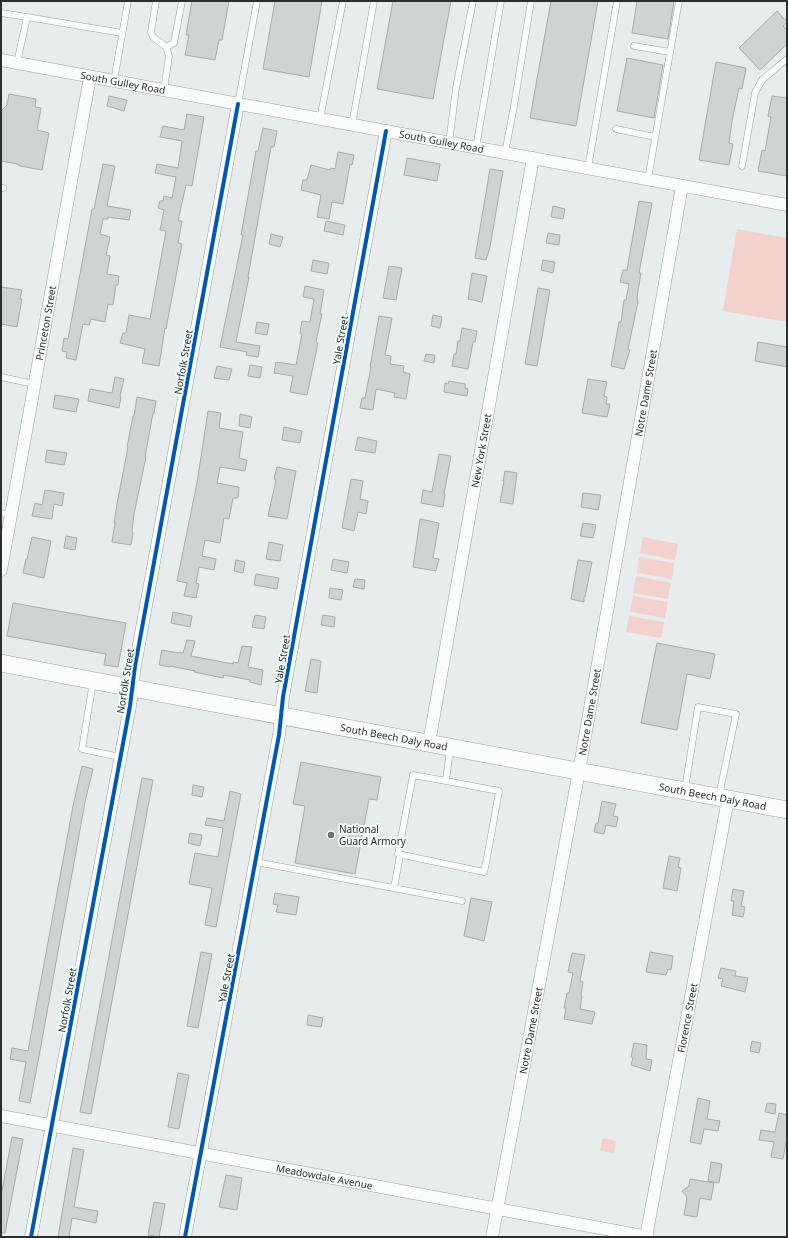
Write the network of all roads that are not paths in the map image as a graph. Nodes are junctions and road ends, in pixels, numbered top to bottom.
1 (128, 1) edge
2 (156, 1) edge
3 (182, 1) edge
4 (257, 1) edge
5 (343, 1) edge
6 (374, 1) edge
7 (473, 1) edge
8 (501, 1) edge
9 (531, 1) edge
10 (617, 1) edge
11 (680, 1) edge
12 (1, 13) edge
13 (27, 17) junction
14 (122, 33) junction
15 (634, 46) dead end
16 (166, 47) junction
17 (670, 52) junction
18 (787, 59) edge
19 (1, 60) edge
20 (17, 63) junction
21 (90, 77) junction
22 (114, 81) junction
23 (164, 90) junction
24 (238, 104) junction
25 (320, 119) junction
26 (352, 125) junction
27 (616, 130) dead end
28 (386, 131) junction
29 (655, 137) junction
30 (449, 143) junction
31 (476, 148) junction
32 (505, 153) junction
33 (532, 158) junction
34 (742, 166) dead end
35 (588, 168) junction
36 (648, 180) junction
37 (682, 186) junction
38 (787, 205) edge
39 (1, 377) edge
40 (34, 384) junction
41 (6, 514) edge
42 (1, 570) edge
43 (1, 663) edge
44 (94, 681) junction
45 (132, 688) junction
46 (282, 716) junction
47 (429, 743) junction
48 (450, 747) junction
49 (120, 757) junction
50 (579, 771) junction
51 (446, 781) junction
52 (685, 791) junction
53 (723, 798) junction
54 (787, 810) edge
55 (400, 855) junction
56 (256, 862) junction
57 (394, 888) junction
58 (462, 901) dead end
59 (1, 1116) edge
60 (52, 1126) junction
61 (201, 1152) junction
62 (497, 1209) junction
63 (31, 1237) edge
64 (185, 1237) edge
65 (492, 1237) edge
66 (646, 1237) edge

1 - 14 lane
2 - 16 lane
3 - 16 lane
4 - 24 lane
5 - 25 lane
6 - 26 lane
7 - 30 lane
8 - 31 lane
9 - 32 lane
10 - 35 lane
11 - 17 lane
12 - 13 lane
13 - 14 lane
13 - 20 lane
14 - 22 lane
15 - 17 lane
16 - 23 lane
17 - 29 lane
18 - 34 lane
19 - 20 street, South Gulley Road
20 - 21 street, South Gulley Road
21 - 22 street, South Gulley Road
21 - 40 street, Princeton Street
22 - 23 street, South Gulley Road
23 - 24 street, South Gulley Road
24 - 25 street, South Gulley Road
24 - 45 street, Norfolk Street
25 - 26 street, South Gulley Road
26 - 28 street, South Gulley Road
27 - 29 lane
28 - 30 street, South Gulley Road
28 - 46 street, Yale Street
29 - 36 lane
30 - 31 street, South Gulley Road
31 - 32 street, South Gulley Road
32 - 33 street, South Gulley Road
33 - 35 street, South Gulley Road
33 - 47 street, New York Street
35 - 36 street, South Gulley Road
36 - 37 street, South Gulley Road
37 - 38 street, South Gulley Road
37 - 50 street, Notre Dame Street
39 - 40 lane
40 - 41 street, Princeton Street
41 - 42 street, Princeton Street
43 - 44 main road, South Beech Daly Road
44 - 45 main road, South Beech Daly Road
44 - 49 lane
45 - 46 main road, South Beech Daly Road
45 - 49 street, Norfolk Street
46 - 47 main road, South Beech Daly Road
46 - 56 street, Yale Street
47 - 48 main road, South Beech Daly Road
48 - 50 main road, South Beech Daly Road
48 - 51 lane
49 - 60 street, Norfolk Street
50 - 52 main road, South Beech Daly Road
50 - 62 street, Notre Dame Street
51 - 55 lane
51 - 55 lane
52 - 53 main road, South Beech Daly Road
52 - 53 lane
53 - 54 main road, South Beech Daly Road
53 - 66 street, Florence Street
55 - 57 lane
56 - 57 lane
56 - 61 street, Yale Street
57 - 58 lane
59 - 60 street, Meadowdale Avenue
60 - 61 street, Meadowdale Avenue
60 - 63 street, Norfolk Street
61 - 62 street, Meadowdale Avenue
61 - 64 street, Yale Street
62 - 65 street, Notre Dame Street
62 - 66 street, Meadowdale Avenue

